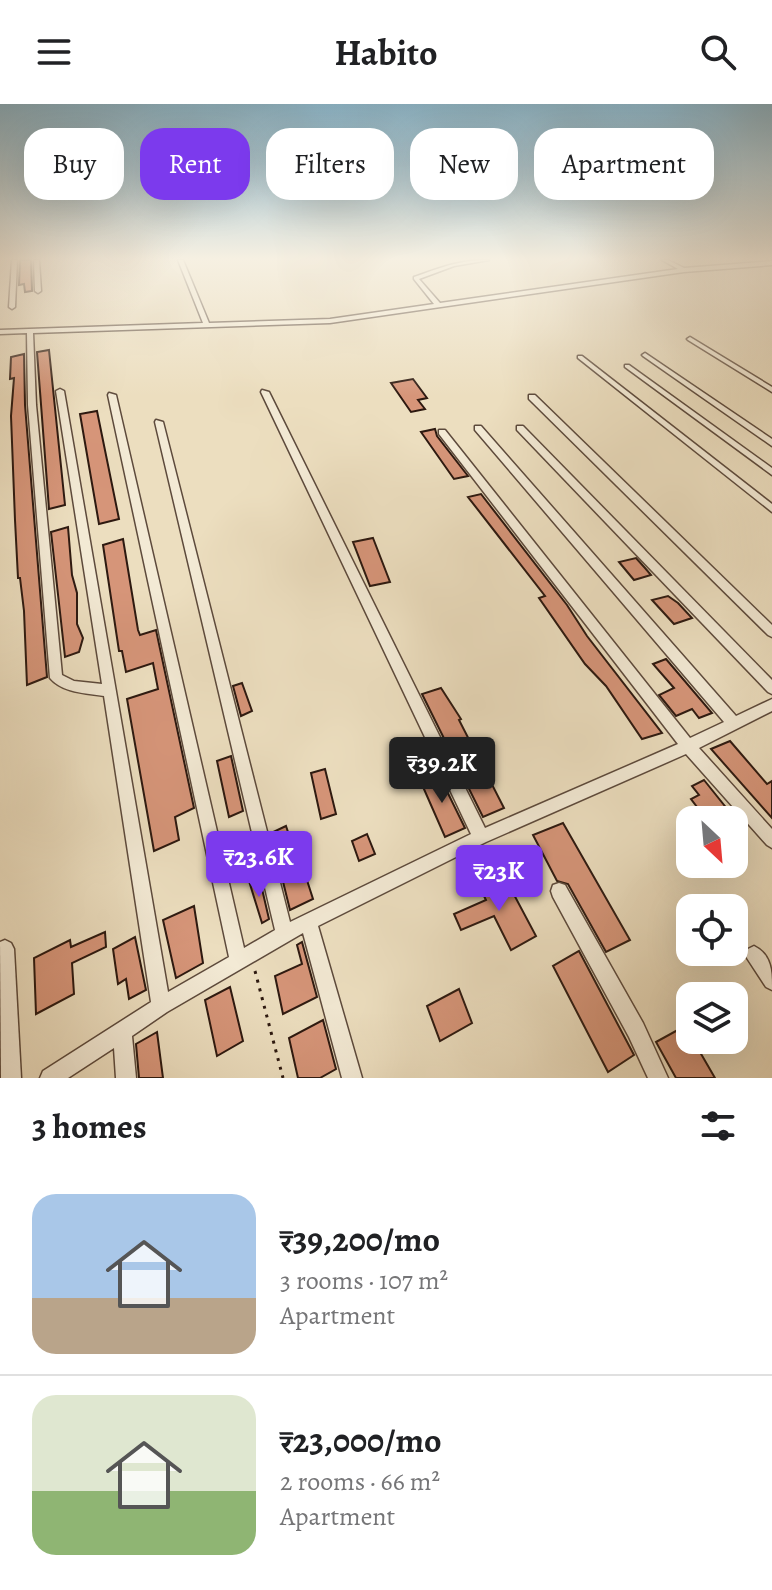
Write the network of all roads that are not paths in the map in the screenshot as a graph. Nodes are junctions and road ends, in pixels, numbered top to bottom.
1 (199, 305) edge
2 (443, 305) edge
3 (439, 306) joint
4 (207, 326) junction
5 (0, 332) edge
6 (30, 334) junction
7 (690, 339) dead end
8 (645, 355) dead end
9 (580, 357) dead end
10 (627, 366) dead end
11 (772, 390) edge
12 (60, 391) dead end
13 (265, 392) dead end
14 (112, 395) dead end
15 (532, 397) dead end
16 (159, 422) dead end
17 (478, 428) dead end
18 (520, 428) dead end
19 (442, 432) dead end
20 (772, 443) edge
21 (772, 472) edge
22 (772, 509) edge
23 (772, 632) edge
24 (772, 688) edge
25 (109, 691) junction
26 (772, 705) edge
27 (735, 724) junction
28 (688, 746) junction
29 (481, 837) junction
30 (772, 840) edge
31 (559, 891) dead end
32 (309, 923) junction
33 (284, 934) junction
34 (5, 949) dead end
35 (754, 955) dead end
36 (244, 956) junction
37 (772, 981) edge
38 (161, 1006) junction
39 (122, 1031) junction
40 (11, 1078) edge
41 (50, 1078) edge
42 (126, 1078) edge
43 (352, 1078) edge
44 (658, 1078) edge

1 - 4 street
2 - 3 street
3 - 4 street
4 - 6 street
5 - 6 street
6 - 25 street
7 - 11 street
8 - 20 street
9 - 22 street
10 - 21 street
12 - 25 street
13 - 29 street
14 - 36 street
15 - 23 street
16 - 33 street
17 - 27 street
18 - 24 street
19 - 28 street
25 - 38 street
26 - 27 street
27 - 28 street
28 - 29 street
28 - 30 street
29 - 32 street
31 - 44 street
32 - 33 street
32 - 43 street
33 - 36 street
34 - 40 street
35 - 37 street
36 - 38 street
38 - 39 street
39 - 41 street
39 - 42 street

